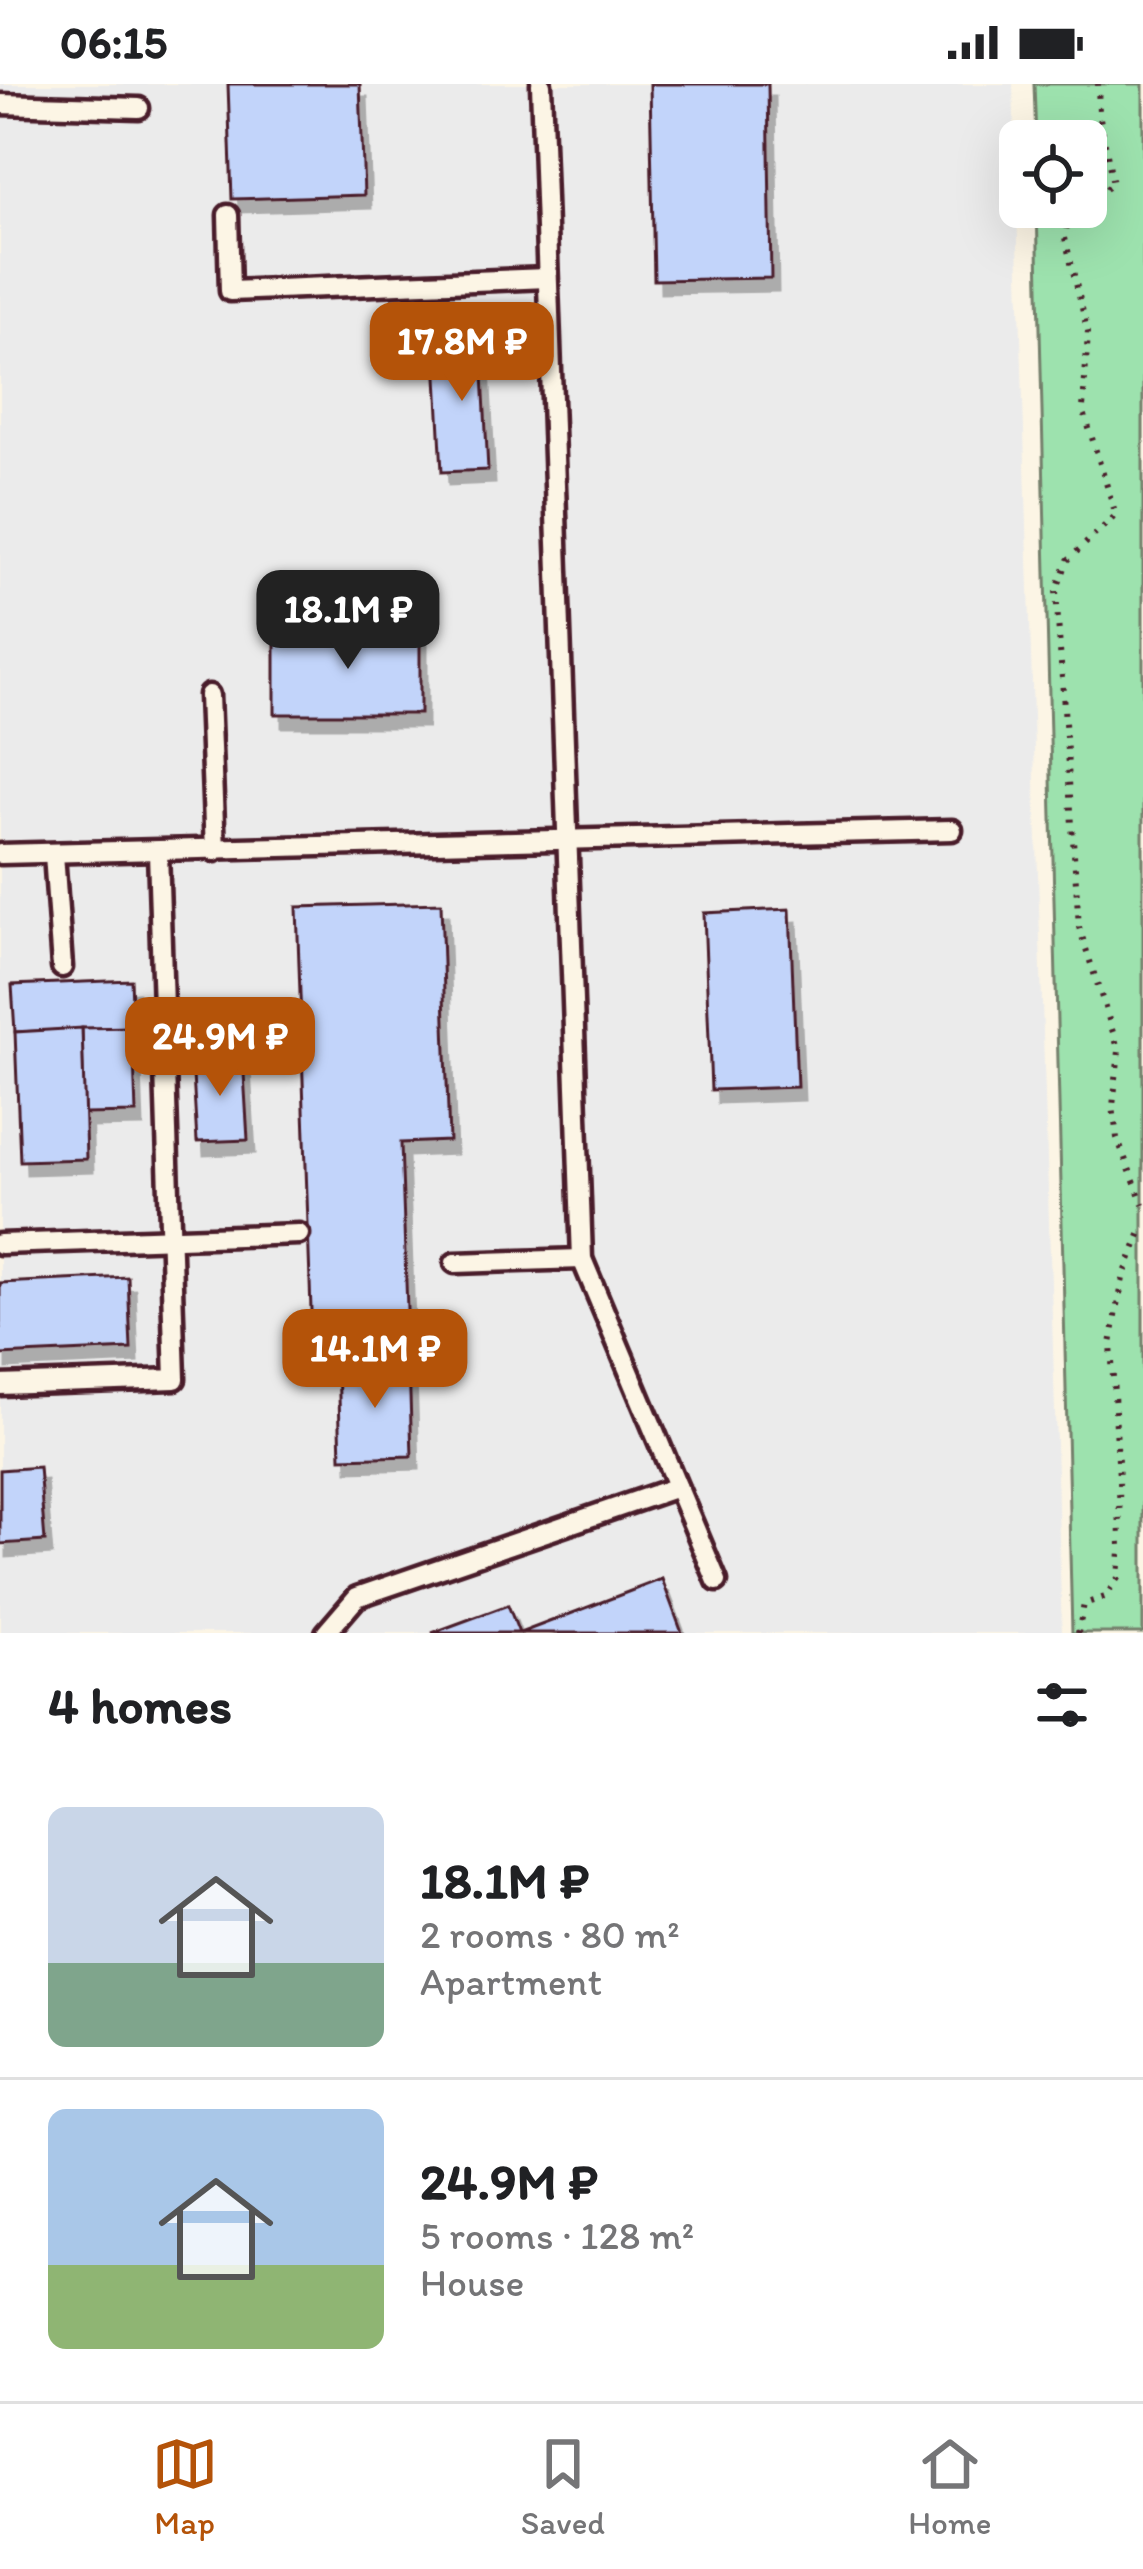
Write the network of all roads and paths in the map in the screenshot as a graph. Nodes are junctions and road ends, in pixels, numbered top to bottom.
1 (541, 84) edge
2 (1098, 84) edge
3 (0, 104) edge
4 (139, 108) dead end
5 (1100, 120) edge
6 (1107, 154) edge
7 (1107, 188) edge
8 (228, 215) dead end
9 (1066, 228) edge
10 (547, 278) junction
11 (209, 695) dead end
12 (952, 830) dead end
13 (566, 841) junction
14 (215, 851) junction
15 (158, 852) junction
16 (0, 854) edge
17 (54, 854) junction
18 (62, 967) dead end
19 (1143, 1204) edge
20 (1143, 1227) edge
21 (299, 1234) dead end
22 (170, 1237) junction
23 (0, 1244) edge
24 (582, 1259) junction
25 (454, 1263) dead end
26 (0, 1384) edge
27 (677, 1487) junction
28 (717, 1581) dead end
29 (326, 1633) edge
30 (1078, 1633) edge

1 - 10 lane
2 - 5 path
3 - 4 lane
6 - 7 path
8 - 10 lane
9 - 19 path
10 - 13 lane
11 - 14 lane
12 - 13 lane
13 - 14 lane
13 - 24 lane
14 - 15 lane
15 - 17 lane
15 - 22 lane
16 - 17 lane
17 - 18 lane
20 - 30 path
21 - 22 lane
22 - 23 lane
22 - 26 lane
24 - 25 lane
24 - 27 lane
27 - 28 lane
27 - 29 lane

